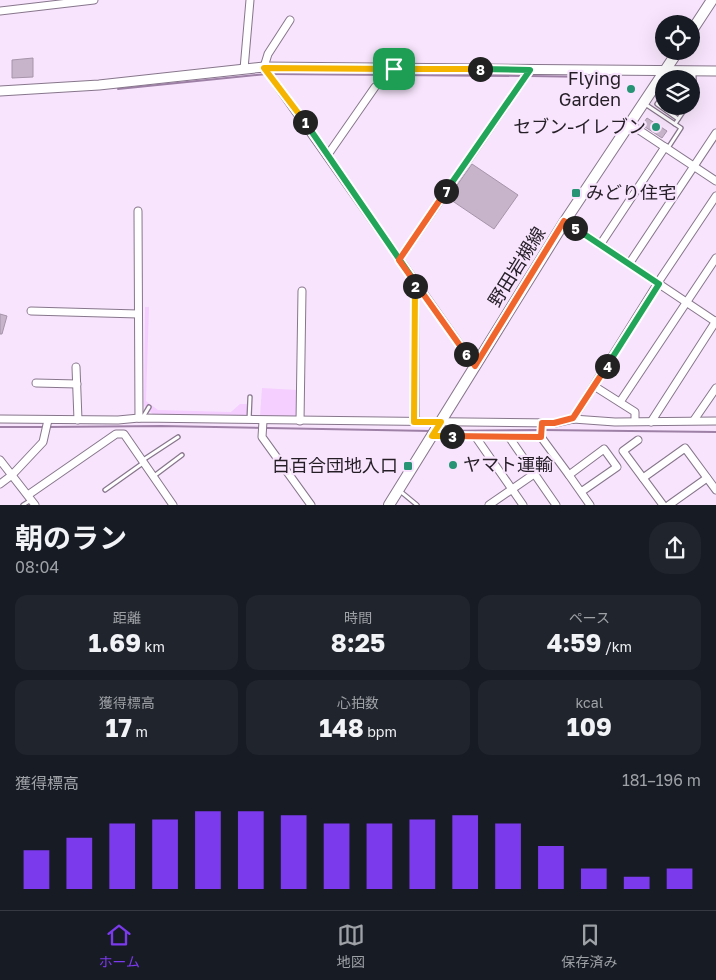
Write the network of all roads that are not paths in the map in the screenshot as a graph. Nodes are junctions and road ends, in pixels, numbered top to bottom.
1 (94, 0) edge
2 (250, 0) edge
3 (706, 4) edge
4 (0, 11) edge
5 (700, 15) edge
6 (290, 20) dead end
7 (266, 68) junction
8 (244, 69) junction
9 (700, 69) joint
10 (682, 70) edge
11 (529, 71) junction
12 (655, 71) edge
13 (716, 71) edge
14 (375, 87) dead end
15 (654, 88) edge
16 (0, 91) edge
17 (644, 103) junction
18 (672, 115) edge
19 (680, 115) edge
20 (678, 119) junction
21 (630, 124) junction
22 (675, 124) junction
23 (716, 132) edge
24 (666, 147) junction
25 (328, 156) junction
26 (694, 166) junction
27 (716, 181) edge
28 (716, 196) edge
29 (138, 211) dead end
30 (564, 221) junction
31 (600, 245) junction
32 (716, 258) edge
33 (399, 260) junction
34 (629, 264) junction
35 (415, 282) junction
36 (659, 284) junction
37 (302, 292) dead end
38 (687, 303) junction
39 (31, 311) dead end
40 (138, 314) junction
41 (716, 322) edge
42 (475, 366) junction
43 (76, 367) dead end
44 (36, 383) dead end
45 (77, 384) junction
46 (594, 386) junction
47 (716, 388) edge
48 (250, 396) dead end
49 (620, 402) junction
50 (149, 407) dead end
51 (140, 418) junction
52 (573, 418) junction
53 (0, 419) edge
54 (48, 420) junction
55 (78, 420) junction
56 (249, 420) junction
57 (635, 420) junction
58 (694, 420) junction
59 (263, 421) junction
60 (300, 421) junction
61 (716, 421) edge
62 (414, 422) junction
63 (441, 422) junction
64 (651, 422) junction
65 (542, 423) junction
66 (432, 436) junction
67 (475, 436) junction
68 (178, 437) dead end
69 (509, 437) junction
70 (541, 437) junction
71 (638, 440) dead end
72 (182, 455) dead end
73 (0, 460) edge
74 (143, 461) junction
75 (534, 474) junction
76 (569, 475) junction
77 (12, 476) junction
78 (153, 476) junction
79 (643, 478) junction
80 (707, 478) junction
81 (0, 484) edge
82 (105, 490) dead end
83 (399, 490) junction
84 (512, 490) junction
85 (716, 490) edge
86 (581, 492) junction
87 (31, 500) edge
88 (23, 505) edge
89 (173, 505) edge
90 (311, 505) edge
91 (390, 505) edge
92 (417, 505) edge
93 (490, 505) edge
94 (523, 505) edge
95 (556, 505) edge
96 (590, 505) edge
97 (663, 505) edge
98 (669, 505) edge

1 - 4 street
2 - 8 street
3 - 5 main road
6 - 7 street
7 - 8 street
7 - 11 street
7 - 25 street
8 - 16 street
9 - 10 street
9 - 13 street
11 - 12 street
11 - 33 street
14 - 25 street
15 - 17 main road, 野田岩槻線
17 - 21 main road, 野田岩槻線
17 - 22 lane
18 - 20 lane
19 - 20 lane
20 - 22 lane
21 - 24 street
21 - 30 main road, 野田岩槻線
22 - 24 lane
23 - 26 street
24 - 26 street
24 - 31 street
25 - 33 street
26 - 27 street
26 - 34 street
28 - 36 street
29 - 40 street
30 - 31 street
30 - 42 main road, 野田岩槻線
31 - 34 street
32 - 38 street
33 - 35 street
34 - 36 street
35 - 42 street
35 - 62 street
36 - 38 street
36 - 46 street
37 - 60 street
38 - 41 street
38 - 49 street
39 - 40 street
40 - 51 street
41 - 64 street
42 - 63 main road, 野田岩槻線
43 - 45 street
44 - 45 street
45 - 55 street
46 - 49 street
46 - 52 street
47 - 58 street
48 - 56 lane
49 - 57 street
50 - 51 lane
51 - 55 street
51 - 56 street
52 - 57 street
52 - 65 street
53 - 54 street
54 - 55 street
54 - 77 street
56 - 59 street
57 - 64 street
58 - 61 street
58 - 64 street
59 - 60 street
59 - 90 street
60 - 62 street
62 - 63 street
63 - 65 street
63 - 66 main road, 野田岩槻線
65 - 70 street
66 - 67 street
66 - 83 main road, 野田岩槻線
67 - 69 street
67 - 84 street
68 - 74 lane
69 - 70 street
69 - 75 street
70 - 76 street
71 - 79 street
72 - 78 lane
73 - 77 street
74 - 78 street
74 - 82 lane
74 - 87 street
75 - 84 street
75 - 95 street
76 - 86 street
76 - 86 street
77 - 81 street
77 - 87 street
78 - 89 street
79 - 80 street
79 - 97 street
80 - 85 street
80 - 98 street
83 - 91 main road, 野田岩槻線
83 - 92 lane
84 - 93 street
84 - 94 street
86 - 96 street
87 - 88 lane

